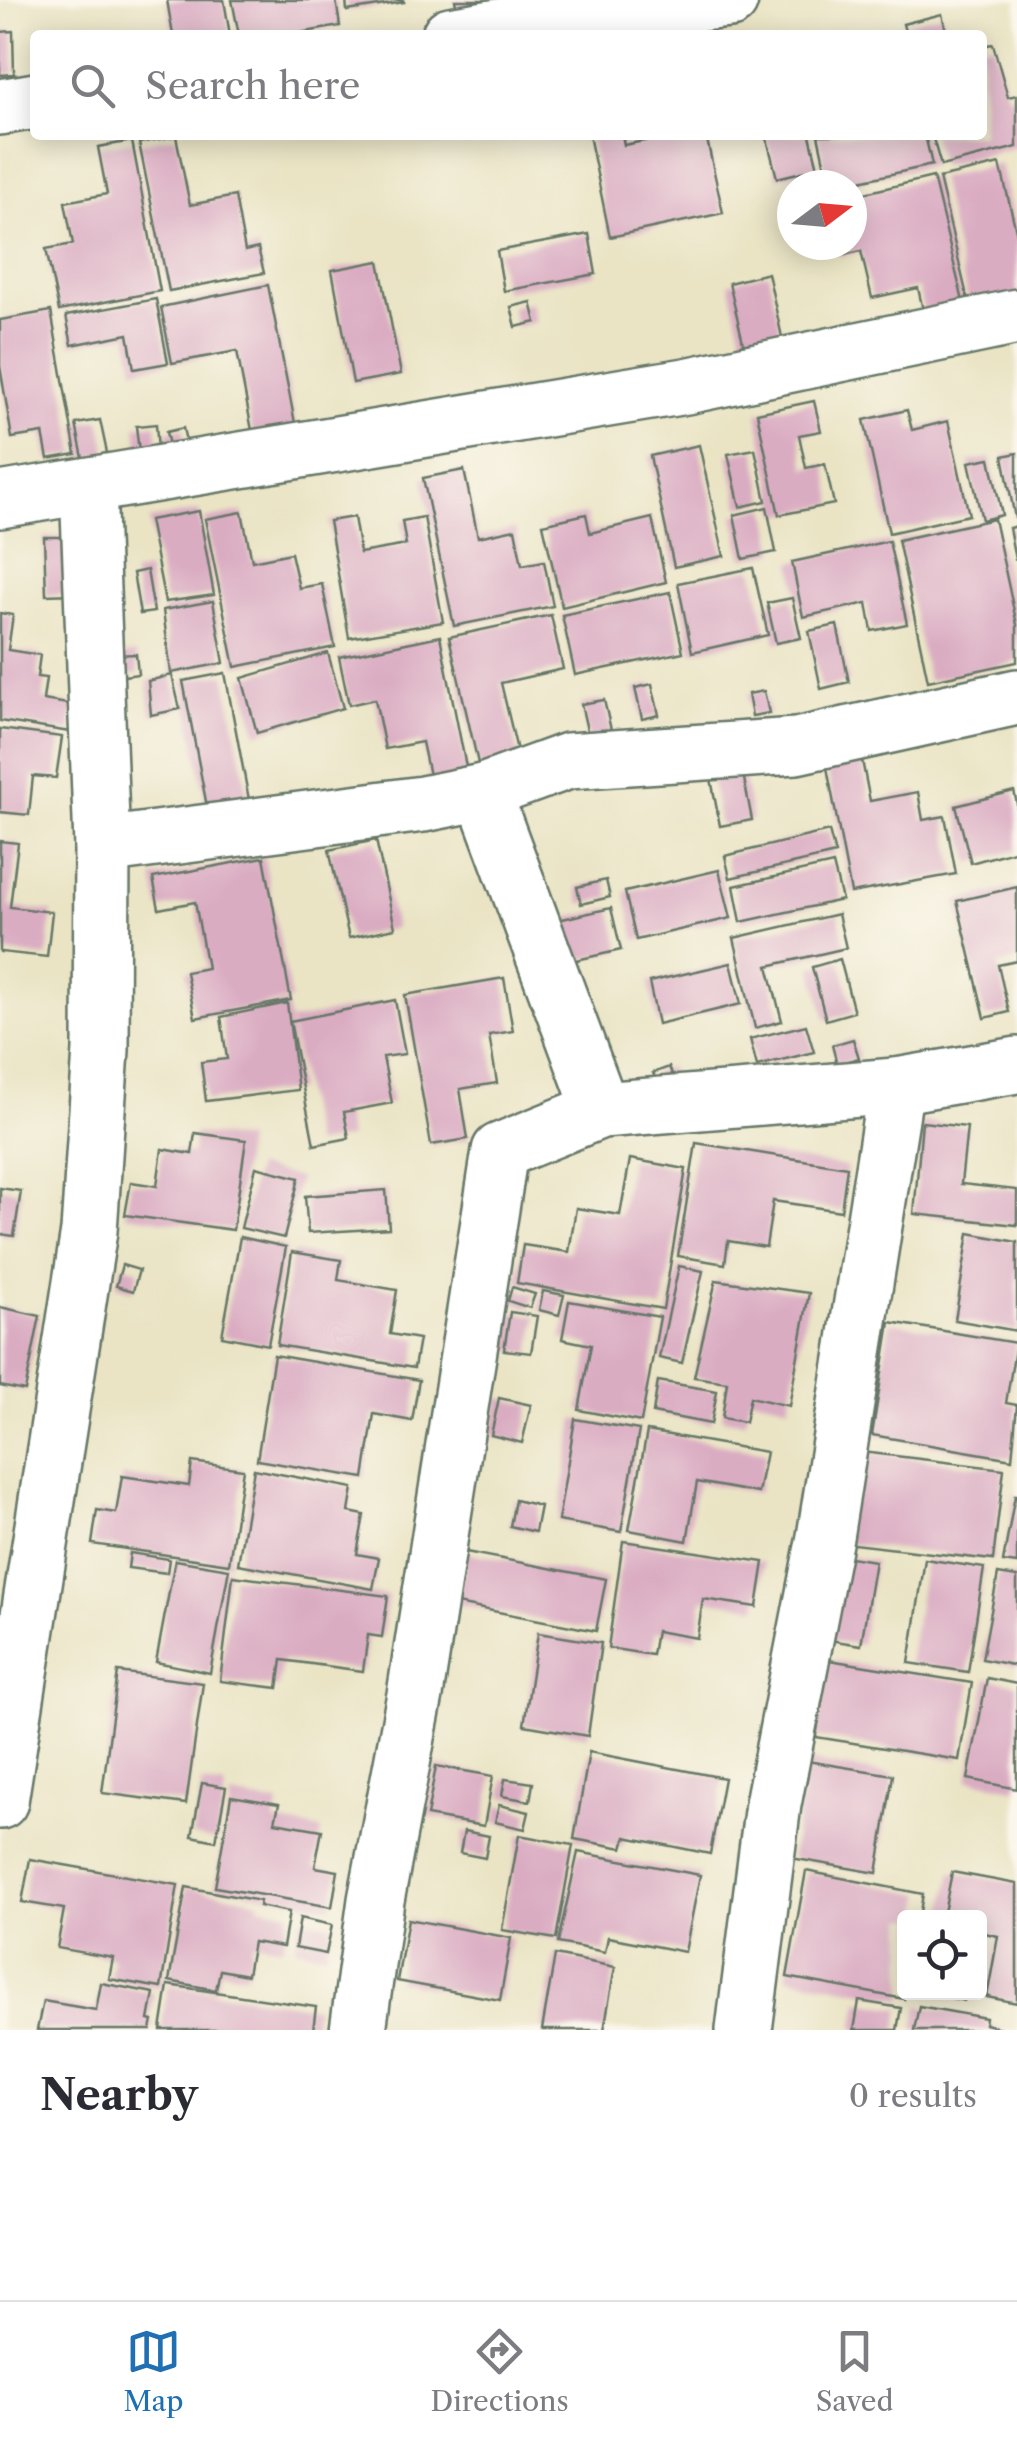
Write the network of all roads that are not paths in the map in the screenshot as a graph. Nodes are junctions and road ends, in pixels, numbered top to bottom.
1 (730, 0) edge
2 (481, 30) edge
3 (30, 103) edge
4 (0, 107) edge
5 (1017, 317) edge
6 (88, 486) junction
7 (0, 500) edge
8 (1017, 697) edge
9 (483, 792) junction
10 (102, 846) junction
11 (1017, 1064) edge
12 (896, 1086) junction
13 (601, 1110) junction
14 (0, 1801) edge
15 (358, 2030) edge
16 (744, 2030) edge

1 - 2 street
3 - 4 street
5 - 6 street
6 - 7 street
6 - 10 street
8 - 9 street
9 - 10 street
9 - 13 street
10 - 14 street
11 - 12 street
12 - 13 street
12 - 16 street
13 - 15 street

